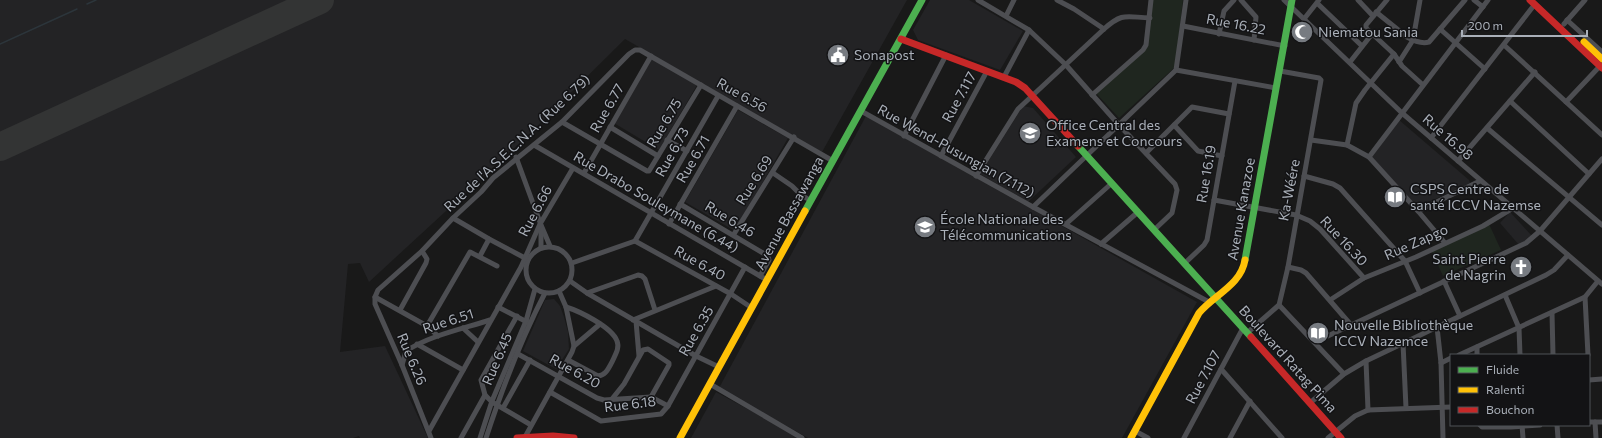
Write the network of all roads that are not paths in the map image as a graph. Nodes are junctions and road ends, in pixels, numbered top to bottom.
1 (922, 0) edge
2 (978, 0) edge
3 (1014, 0) edge
4 (1057, 0) edge
5 (1152, 0) edge
6 (1186, 0) edge
7 (1234, 0) edge
8 (1241, 0) edge
9 (1284, 0) edge
10 (1358, 0) edge
11 (1367, 0) edge
12 (1387, 0) edge
13 (1420, 0) edge
14 (1465, 0) edge
15 (1474, 0) edge
16 (1488, 0) edge
17 (1584, 0) edge
18 (1534, 1) edge
19 (1318, 2) edge
20 (1292, 3) edge
21 (1365, 7) junction
22 (1483, 7) junction
23 (1375, 14) junction
24 (1006, 16) junction
25 (1150, 18) junction
26 (1304, 19) junction
27 (1566, 22) junction
28 (1183, 26) junction
29 (1104, 29) junction
30 (1440, 29) junction
31 (1029, 30) junction
32 (1219, 34) junction
33 (1372, 34) junction
34 (901, 39) junction
35 (1254, 40) junction
36 (1413, 40) junction
37 (1456, 43) junction
38 (1504, 44) junction
39 (1284, 46) junction
40 (1362, 46) junction
41 (640, 50) joint
42 (1602, 52) edge
43 (1394, 54) junction
44 (946, 55) junction
45 (651, 56) junction
46 (1350, 62) junction
47 (1399, 62) junction
48 (1601, 64) edge
49 (1066, 65) junction
50 (1484, 69) junction
51 (1176, 70) junction
52 (988, 71) junction
53 (1280, 71) junction
54 (1535, 72) junction
55 (1004, 77) junction
56 (1235, 81) junction
57 (1371, 83) junction
58 (700, 85) junction
59 (1423, 86) junction
60 (1276, 88) junction
61 (1092, 95) junction
62 (718, 96) junction
63 (1032, 97) junction
64 (1510, 101) junction
65 (1566, 102) junction
66 (737, 106) junction
67 (861, 111) junction
68 (1229, 114) junction
69 (1402, 114) junction
70 (562, 122) junction
71 (1119, 124) junction
72 (1174, 125) junction
73 (610, 127) junction
74 (1487, 128) junction
75 (1602, 135) edge
76 (904, 136) junction
77 (794, 138) junction
78 (1431, 138) junction
79 (668, 140) junction
80 (1311, 140) junction
81 (600, 143) junction
82 (534, 145) junction
83 (1347, 145) junction
84 (687, 152) junction
85 (1146, 153) junction
86 (1086, 155) junction
87 (658, 156) junction
88 (941, 156) junction
89 (1222, 156) junction
90 (516, 157) junction
91 (1369, 157) junction
92 (1602, 160) edge
93 (833, 161) junction
94 (1458, 161) junction
95 (573, 168) junction
96 (584, 173) junction
97 (773, 173) junction
98 (1589, 174) junction
99 (976, 176) junction
100 (1304, 176) junction
101 (1480, 181) junction
102 (1112, 183) junction
103 (1569, 197) junction
104 (1214, 200) junction
105 (811, 202) junction
106 (680, 204) junction
107 (1033, 207) junction
108 (1255, 208) junction
109 (1513, 208) junction
110 (1418, 211) junction
111 (1138, 212) junction
112 (652, 213) junction
113 (1296, 215) junction
114 (453, 218) junction
115 (541, 224) junction
116 (669, 224) junction
117 (1066, 224) junction
118 (1602, 225) edge
119 (1154, 230) junction
120 (1540, 231) junction
121 (734, 234) junction
122 (489, 239) junction
123 (636, 241) junction
124 (1101, 244) junction
125 (1445, 244) junction
126 (550, 246) junction
127 (541, 248) junction
128 (422, 251) junction
129 (1568, 255) junction
130 (480, 256) junction
131 (525, 258) junction
132 (1405, 261) junction
133 (572, 263) junction
134 (1185, 263) junction
135 (497, 266) dead end
136 (745, 267) junction
137 (1288, 267) junction
138 (760, 276) junction
139 (1364, 278) junction
140 (767, 280) junction
141 (570, 281) junction
142 (1444, 281) junction
143 (1600, 282) edge
144 (716, 286) junction
145 (535, 288) junction
146 (559, 291) junction
147 (545, 293) junction
148 (587, 293) junction
149 (1420, 293) junction
150 (731, 294) junction
151 (1505, 295) junction
152 (375, 297) junction
153 (1215, 297) junction
154 (1585, 297) junction
155 (1330, 300) junction
156 (1209, 302) junction
157 (1279, 305) junction
158 (566, 306) junction
159 (498, 307) junction
160 (752, 308) junction
161 (400, 310) junction
162 (655, 310) junction
163 (1552, 313) junction
164 (517, 316) junction
165 (1460, 316) junction
166 (490, 320) junction
167 (635, 320) junction
168 (528, 322) junction
169 (600, 324) junction
170 (1351, 325) junction
171 (427, 326) junction
172 (1437, 327) junction
173 (463, 328) junction
174 (1519, 328) junction
175 (1245, 330) junction
176 (438, 336) junction
177 (478, 342) junction
178 (1315, 342) junction
179 (1403, 343) junction
180 (417, 344) junction
181 (574, 346) junction
182 (1477, 347) junction
183 (1461, 354) edge
184 (1477, 354) edge
185 (1520, 354) edge
186 (1553, 354) edge
187 (1588, 354) edge
188 (510, 355) junction
189 (517, 355) junction
190 (696, 356) junction
191 (639, 357) junction
192 (1450, 358) edge
193 (530, 360) junction
194 (568, 360) junction
195 (1366, 361) junction
196 (1441, 363) junction
197 (402, 365) junction
198 (719, 367) junction
199 (1221, 369) junction
200 (463, 370) junction
201 (1344, 374) junction
202 (558, 376) junction
203 (501, 378) junction
204 (1590, 379) edge
205 (1602, 379) edge
206 (507, 380) junction
207 (710, 384) junction
208 (550, 392) junction
209 (485, 395) junction
210 (651, 397) junction
211 (612, 400) junction
212 (1250, 401) junction
213 (494, 403) junction
214 (1310, 403) junction
215 (668, 406) junction
216 (1450, 406) edge
217 (1442, 407) junction
218 (503, 408) junction
219 (1406, 408) junction
220 (1368, 410) junction
221 (1590, 422) edge
222 (1595, 422) junction
223 (1602, 422) edge
224 (531, 425) junction
225 (1481, 426) edge
226 (1516, 426) edge
227 (1522, 426) edge
228 (1557, 426) edge
229 (428, 431) junction
230 (1135, 431) junction
231 (1335, 431) junction
232 (525, 437) edge
233 (1279, 437) edge
234 (431, 438) edge
235 (461, 438) edge
236 (480, 438) edge
237 (486, 438) edge
238 (516, 438) edge
239 (574, 438) edge
240 (680, 438) edge
241 (802, 438) edge
242 (1131, 438) edge
243 (1148, 438) edge
244 (1184, 438) edge
245 (1230, 438) edge
246 (1328, 438) edge
247 (1341, 438) edge
248 (1443, 438) edge
249 (1523, 438) edge
250 (1558, 438) edge
251 (1596, 438) edge

1 - 34 main road, Avenue Bassawanga
2 - 24 street
3 - 24 street
4 - 29 street
5 - 25 street
6 - 28 street
7 - 32 street
8 - 35 street
9 - 20 street, Rue 16.98
10 - 21 street
11 - 21 street
12 - 23 street
13 - 36 street
14 - 30 street
15 - 22 street
16 - 22 street
17 - 27 street
18 - 27 main road
18 - 38 street
18 - 48 main road
19 - 26 street
19 - 40 street
20 - 26 street, Rue 16.98
20 - 39 main road, Avenue Kanazoe
21 - 23 street
22 - 37 street
23 - 33 street
23 - 36 street
24 - 31 street
25 - 29 street
25 - 61 street
26 - 46 street, Rue 16.98
27 - 42 street
27 - 48 main road
28 - 32 street, Rue 16.22
28 - 51 street
29 - 49 street
30 - 36 street
30 - 37 street
31 - 49 street
31 - 55 street
32 - 35 street, Rue 16.22
33 - 40 street
33 - 43 street
34 - 44 main road, Boulevard Ratag Pima
34 - 67 main road, Avenue Bassawanga
35 - 39 street, Rue 16.22
36 - 47 street
37 - 50 street
37 - 59 street
38 - 50 street
38 - 54 street
39 - 53 main road, Avenue Kanazoe
40 - 46 street
41 - 45 street, Rue 6.56
41 - 70 street, Rue de l'A.S.E.C.N.A. (Rue 6.79)
43 - 47 street
43 - 57 street
44 - 52 main road, Boulevard Ratag Pima
44 - 76 street
45 - 58 street, Rue 6.56
45 - 73 street, Rue 6.77
46 - 57 street, Rue 16.98
47 - 59 street
48 - 65 street
49 - 61 street
49 - 63 street
50 - 78 street
51 - 56 street
51 - 71 street
52 - 55 main road, Boulevard Ratag Pima
52 - 88 street, Rue 7.117
53 - 60 main road, Avenue Kanazoe
53 - 80 street, Ka-Wéére
54 - 64 street
54 - 65 street
55 - 63 main road, Boulevard Ratag Pima
56 - 60 street
56 - 68 street, Rue 16.19
57 - 69 street, Rue 16.98
57 - 83 street
58 - 62 street, Rue 6.56
58 - 79 street, Rue 6.75
59 - 69 street
60 - 108 main road, Avenue Kanazoe
61 - 71 street
62 - 66 street, Rue 6.56
62 - 84 street, Rue 6.73
63 - 86 main road, Boulevard Ratag Pima
63 - 99 street
64 - 74 street
64 - 98 street
65 - 75 street
66 - 77 street, Rue 6.56
66 - 106 street, Rue 6.71
67 - 76 street, Rue Wend-Pusungian (7.112)
67 - 93 main road, Avenue Bassawanga
68 - 72 street
68 - 89 street, Rue 16.19
69 - 78 street, Rue 16.98
69 - 91 street
70 - 81 street
70 - 82 street, Rue de l'A.S.E.C.N.A. (Rue 6.79)
71 - 85 street
71 - 86 street
72 - 85 street
72 - 89 street
73 - 81 street, Rue 6.77
73 - 87 street
74 - 94 street
74 - 103 street
76 - 88 street, Rue Wend-Pusungian (7.112)
77 - 93 street, Rue 6.56
77 - 97 street, Rue 6.69
78 - 94 street, Rue 16.98
79 - 84 street
79 - 87 street, Rue 6.75
80 - 83 street
80 - 100 street, Ka-Wéére
81 - 87 street, Rue 6.75
81 - 96 street, Rue 6.77
82 - 90 street, Rue de l'A.S.E.C.N.A. (Rue 6.79)
82 - 95 street, Rue Drabo Souleymane (6.44)
83 - 91 street
84 - 112 street, Rue 6.73
85 - 119 street
86 - 102 main road, Boulevard Ratag Pima
86 - 107 street
88 - 99 street, Rue Wend-Pusungian (7.112)
89 - 104 street, Rue 16.19
90 - 114 street, Rue de l'A.S.E.C.N.A. (Rue 6.79)
90 - 115 street
91 - 110 street
92 - 98 street
93 - 105 main road, Avenue Bassawanga
94 - 101 street, Rue 16.98
95 - 96 street, Rue Drabo Souleymane (6.44)
95 - 115 street, Rue 6.66
96 - 112 street, Rue Drabo Souleymane (6.44)
97 - 105 street
97 - 121 street, Rue 6.69
98 - 103 street
99 - 107 street, Rue Wend-Pusungian (7.112)
100 - 113 street, Ka-Wéére
100 - 132 street
101 - 109 street, Rue 16.98
101 - 110 street
102 - 111 main road, Boulevard Ratag Pima
102 - 117 street
103 - 118 street
103 - 120 street
104 - 108 street, Rue 16.30
104 - 134 street, Rue 16.19
105 - 140 main road, Avenue Bassawanga
106 - 116 street, Rue 6.71
106 - 121 street, Rue 6.46
107 - 117 street, Rue Wend-Pusungian (7.112)
108 - 113 street, Rue 16.30
108 - 153 main road, Avenue Kanazoe
109 - 120 street, Rue 16.98
109 - 125 street, Rue Zapgo
110 - 125 street
111 - 119 main road, Boulevard Ratag Pima
111 - 124 street
112 - 116 street, Rue Drabo Souleymane (6.44)
112 - 123 street, Rue 6.73
113 - 137 street, Ka-Wéére
113 - 139 street, Rue 16.30
114 - 122 street
114 - 128 street, Rue de l'A.S.E.C.N.A. (Rue 6.79)
115 - 126 street
115 - 127 street
115 - 131 street, Rue 6.66
116 - 136 street, Rue Drabo Souleymane (6.44)
117 - 124 street, Rue Wend-Pusungian (7.112)
119 - 134 main road, Boulevard Ratag Pima
120 - 129 street, Rue 16.98
120 - 142 street
121 - 138 street, Rue 6.46
122 - 130 street
122 - 131 street
123 - 133 street
123 - 144 street, Rue 6.40
124 - 156 street, Rue Wend-Pusungian (7.112)
125 - 132 street, Rue Zapgo
126 - 127 street
126 - 133 street
127 - 145 street
128 - 152 street, Rue de l'A.S.E.C.N.A. (Rue 6.79)
128 - 161 street
129 - 143 street, Rue 16.98
129 - 151 street
130 - 135 street
130 - 171 street
131 - 159 street, Rue 6.66
132 - 139 street, Rue Zapgo
132 - 149 street
133 - 141 street
134 - 153 main road, Boulevard Ratag Pima
136 - 138 street, Rue Drabo Souleymane (6.44)
136 - 150 street, Rue 6.35
137 - 155 street
137 - 157 street, Ka-Wéére
138 - 140 street, Rue Drabo Souleymane (6.44)
139 - 155 street, Rue Zapgo
140 - 160 main road, Avenue Bassawanga
141 - 146 street
141 - 148 street
142 - 149 street
142 - 165 street
143 - 154 street
144 - 150 street, Rue 6.40
144 - 162 street
145 - 147 street
145 - 168 street, Rue 6.45
146 - 147 street
146 - 158 street
147 - 168 street, Rue 6.45
148 - 162 street
148 - 167 street
149 - 170 street
150 - 160 street, Rue 6.40
150 - 190 street, Rue 6.35
151 - 165 street
151 - 174 street
152 - 161 street
152 - 197 street, Rue 6.26
153 - 156 main road, Avenue Kanazoe
153 - 175 main road, Boulevard Ratag Pima
154 - 163 street
154 - 187 street
155 - 170 street
156 - 230 main road, Avenue Kanazoe
157 - 175 street
157 - 178 street
158 - 169 street
158 - 181 street
159 - 164 street
159 - 166 street, Rue 6.66
160 - 198 main road, Avenue Bassawanga
161 - 171 street
162 - 167 street
163 - 174 street
163 - 186 street
164 - 168 street
164 - 209 street
165 - 172 street
166 - 173 street, Rue 6.51
166 - 177 street, Rue 6.66
167 - 190 street
167 - 191 street
168 - 188 street, Rue 6.45
168 - 189 street, Rue 6.45
169 - 181 street
169 - 194 street
170 - 178 street
171 - 176 street
172 - 179 street
172 - 196 street
173 - 176 street, Rue 6.51
173 - 177 street
174 - 182 street
174 - 185 street
175 - 199 street, Rue 7.107
175 - 214 main road, Boulevard Ratag Pima
176 - 180 street, Rue 6.51
177 - 200 street, Rue 6.66
178 - 201 street
179 - 195 street
179 - 219 street
180 - 197 street, Rue 6.51
180 - 200 street
181 - 194 street
182 - 183 street
182 - 184 street
188 - 189 street, Rue 6.20
188 - 203 street, Rue 6.45
189 - 193 street, Rue 6.20
189 - 206 street, Rue 6.45
190 - 198 street
190 - 215 street, Rue 6.35
191 - 210 street
191 - 211 street
192 - 196 street
193 - 202 street, Rue 6.20
193 - 218 street
194 - 202 street
195 - 201 street
195 - 220 street
196 - 217 street
197 - 229 street, Rue 6.26
198 - 207 main road, Avenue Bassawanga
199 - 212 street
199 - 244 street, Rue 7.107
200 - 229 street, Rue 6.66
201 - 214 street
202 - 208 street
202 - 211 street, Rue 6.20
203 - 206 street
203 - 213 street, Rue 6.45
204 - 205 street
206 - 213 street, Rue 6.45
207 - 240 main road, Avenue Bassawanga
207 - 241 street
208 - 215 street, Rue 6.18
208 - 224 street
209 - 213 street
209 - 235 street
210 - 211 street, Rue 6.20
210 - 215 street
212 - 233 street
212 - 245 street
213 - 218 street
213 - 236 street, Rue 6.45
213 - 237 street, Rue 6.45
214 - 231 main road, Boulevard Ratag Pima
216 - 217 street
217 - 219 street
217 - 248 street
218 - 224 street
219 - 220 street
220 - 231 street
221 - 222 street
222 - 223 street
222 - 251 street
224 - 232 street
225 - 226 street
227 - 249 street
228 - 250 street
229 - 234 street, Rue 6.26
230 - 242 main road, Avenue Kanazoe
230 - 243 street
231 - 246 street
231 - 247 main road, Boulevard Ratag Pima
232 - 238 main road
232 - 239 main road

